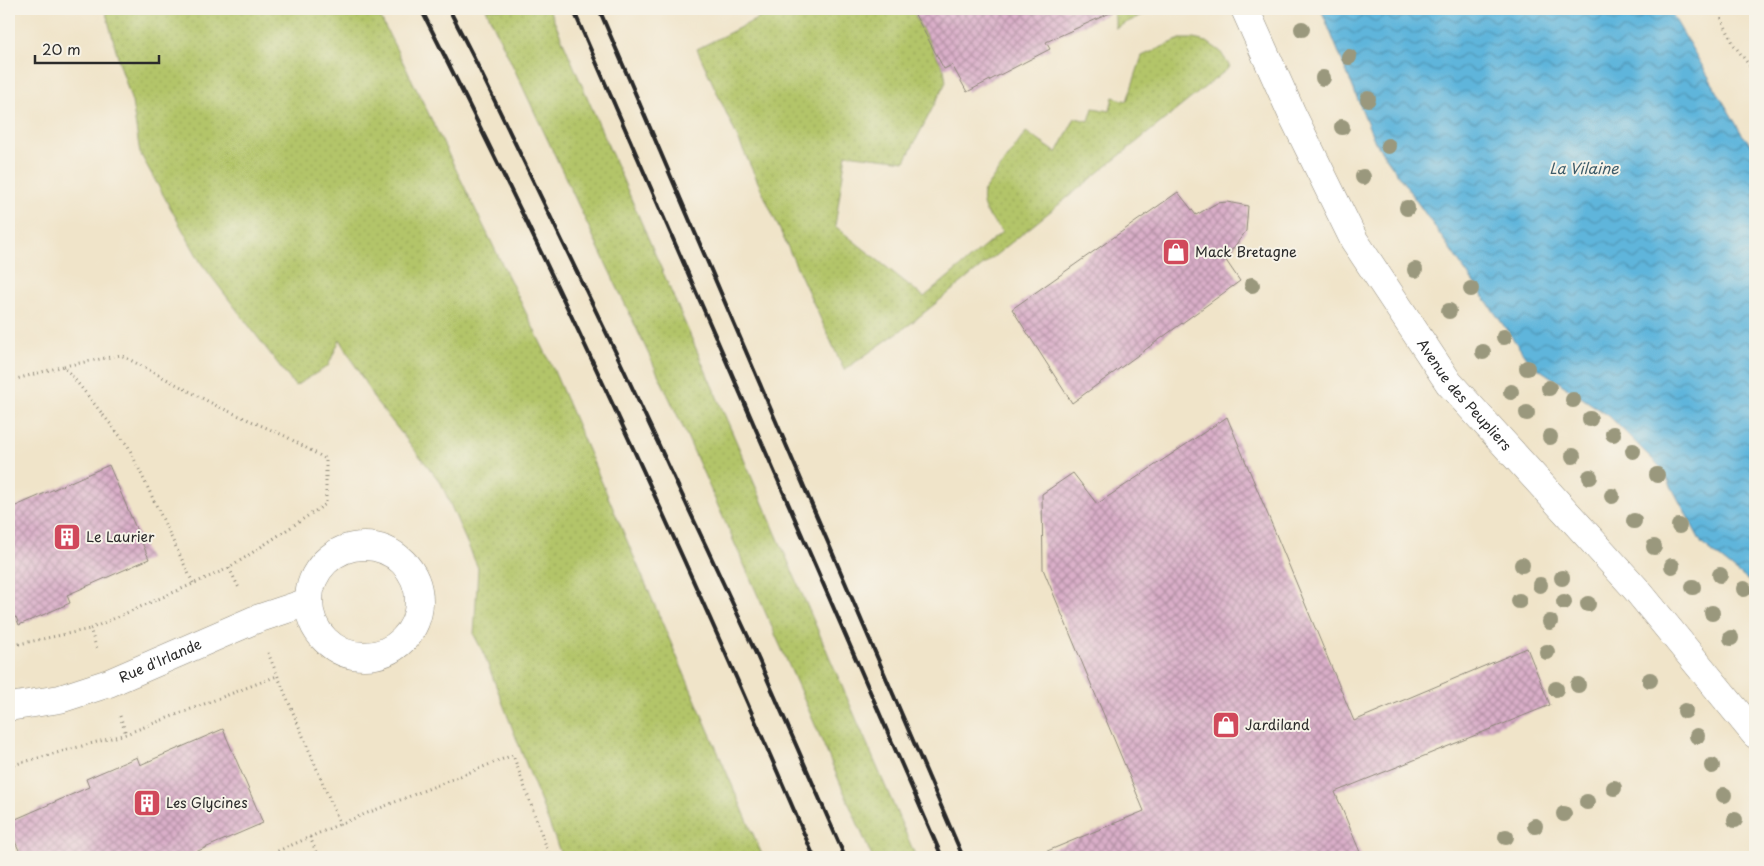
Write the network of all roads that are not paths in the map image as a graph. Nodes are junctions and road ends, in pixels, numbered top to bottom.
1 (1245, 9) edge
2 (308, 602) junction
3 (9, 707) edge
4 (1755, 734) edge

1 - 4 street, Avenue des Peupliers
2 - 2 street
2 - 3 street, Rue d'Irlande

